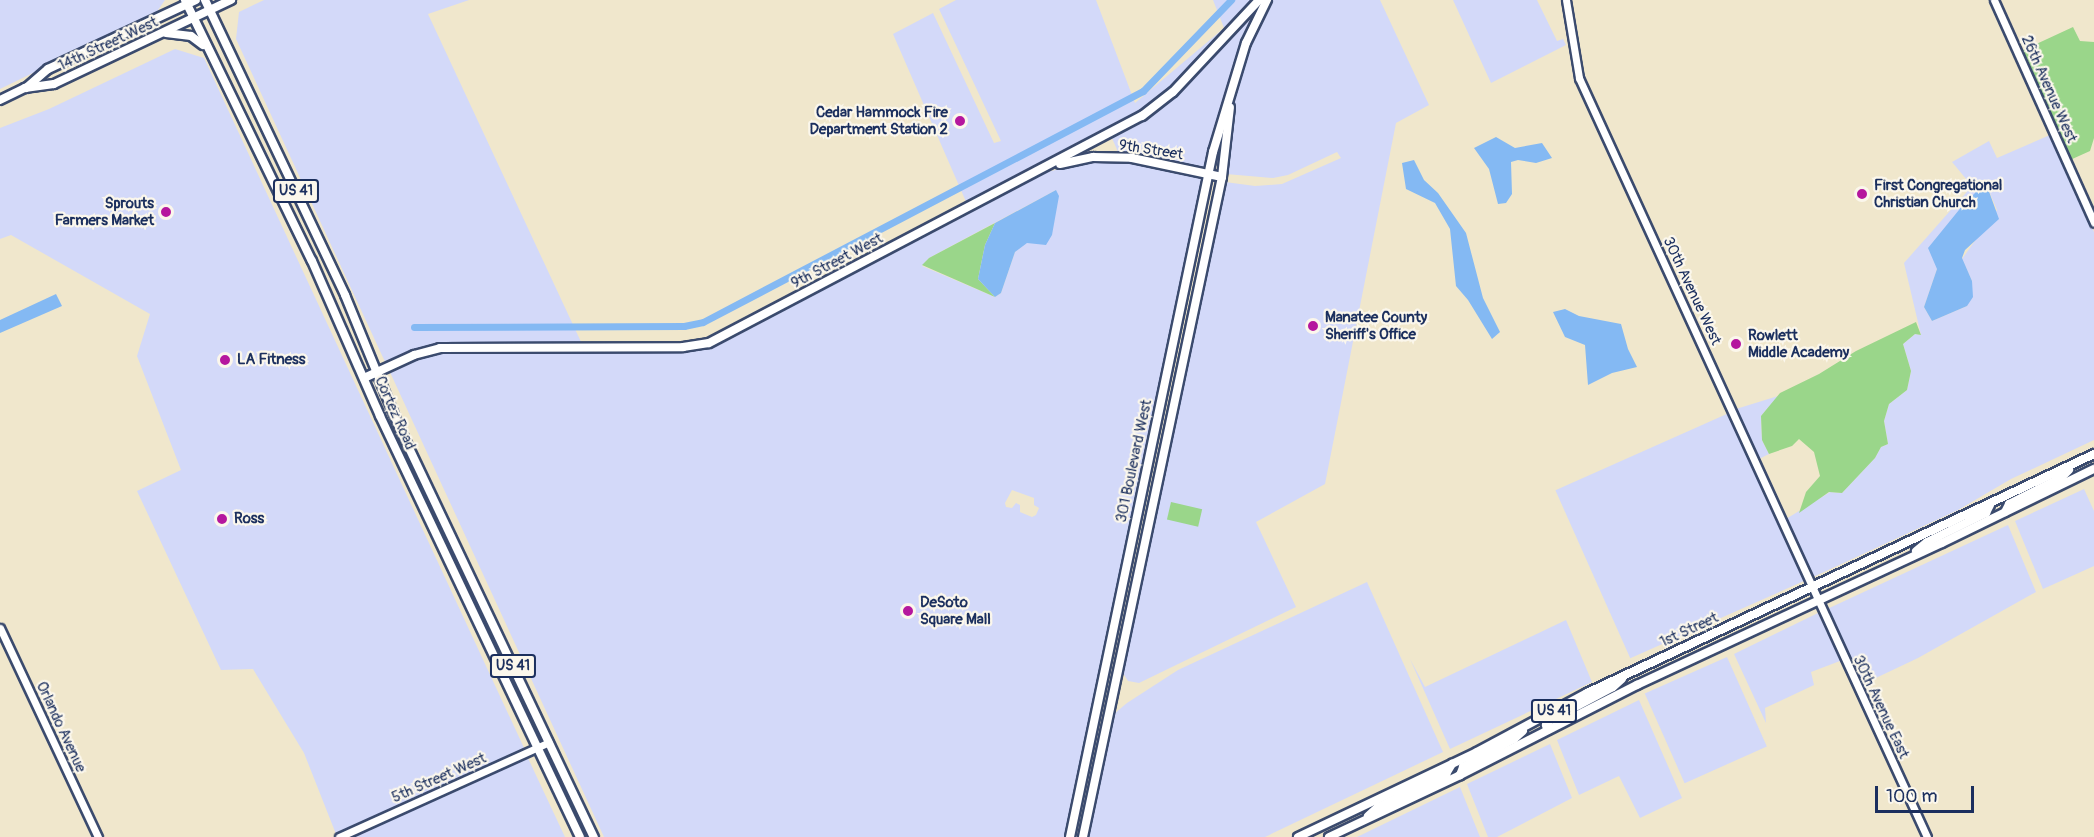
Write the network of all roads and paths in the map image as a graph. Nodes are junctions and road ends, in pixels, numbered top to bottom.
1 (196, 0) edge
2 (205, 0) edge
3 (231, 0) edge
4 (1259, 0) edge
5 (1267, 0) edge
6 (1566, 0) edge
7 (1994, 0) edge
8 (186, 2) edge
9 (210, 11) junction
10 (194, 19) junction
11 (164, 33) junction
12 (208, 49) junction
13 (26, 88) junction
14 (1232, 92) junction
15 (0, 100) edge
16 (1041, 170) junction
17 (1208, 173) junction
18 (1222, 177) junction
19 (2094, 223) edge
20 (375, 373) junction
21 (364, 378) junction
22 (2094, 454) edge
23 (2076, 463) junction
24 (2094, 469) edge
25 (1990, 505) junction
26 (2005, 512) junction
27 (1908, 558) junction
28 (1811, 588) junction
29 (1817, 600) junction
30 (0, 627) edge
31 (1629, 673) junction
32 (1532, 722) junction
33 (1546, 730) junction
34 (549, 742) junction
35 (538, 748) junction
36 (1452, 764) junction
37 (1460, 775) junction
38 (1361, 822) junction
39 (98, 837) edge
40 (339, 837) edge
41 (580, 837) edge
42 (594, 837) edge
43 (1070, 837) edge
44 (1083, 837) edge
45 (1298, 837) edge
46 (1329, 837) edge
47 (1927, 837) edge

1 - 8 main road, 14th Street West
2 - 9 main road, Cortez Road / US 41
3 - 9 main road, 14th Street West
4 - 16 main road, 9th Street West
5 - 14 main road, 301 Boulevard West
6 - 28 street, 30th Avenue West
7 - 19 street, 26th Avenue West
8 - 10 main road, Cortez Road
8 - 13 main road, 14th Street West
9 - 10 main road, 14th Street West
9 - 20 main road, Cortez Road / US 41
10 - 11 main road, 14th Street West
10 - 12 main road, Cortez Road
11 - 12 main road
11 - 13 main road, 14th Street West
12 - 21 main road, Cortez Road / US 41
13 - 15 main road, 14th Street West
14 - 17 main road, 301 Boulevard West
14 - 18 main road, 301 Boulevard West
16 - 17 main road, 9th Street
16 - 20 main road, 9th Street West
17 - 18 main road, 9th Street
17 - 43 main road, 301 Boulevard West
18 - 44 main road, 301 Boulevard West
20 - 21 main road, 9th Street West
20 - 34 main road, Cortez Road / US 41
21 - 35 main road, Cortez Road / US 41
22 - 23 main road, 1st Street / US 41
23 - 25 main road, 1st Street / US 41
23 - 26 main road
24 - 26 main road, 1st Street / US 41
25 - 27 main road
25 - 28 main road, 1st Street / US 41
26 - 27 main road, 1st Street / US 41
27 - 29 main road, 1st Street / US 41
28 - 29 street, 30th Avenue East
28 - 31 main road, 1st Street / US 41
29 - 33 main road, 1st Street / US 41
29 - 47 street, 30th Avenue East
30 - 39 street, Orlando Avenue
31 - 32 main road, 1st Street / US 41
31 - 33 main road
32 - 36 main road, 1st Street / US 41
32 - 37 main road
33 - 37 main road, 1st Street / US 41
34 - 35 street, 5th Street West
34 - 42 main road, Cortez Road / US 41
35 - 40 street, 5th Street West
35 - 41 main road, Cortez Road / US 41
36 - 38 main road
36 - 45 main road, 1st Street / US 41
37 - 38 main road, 1st Street / US 41
38 - 46 main road, 1st Street / US 41

